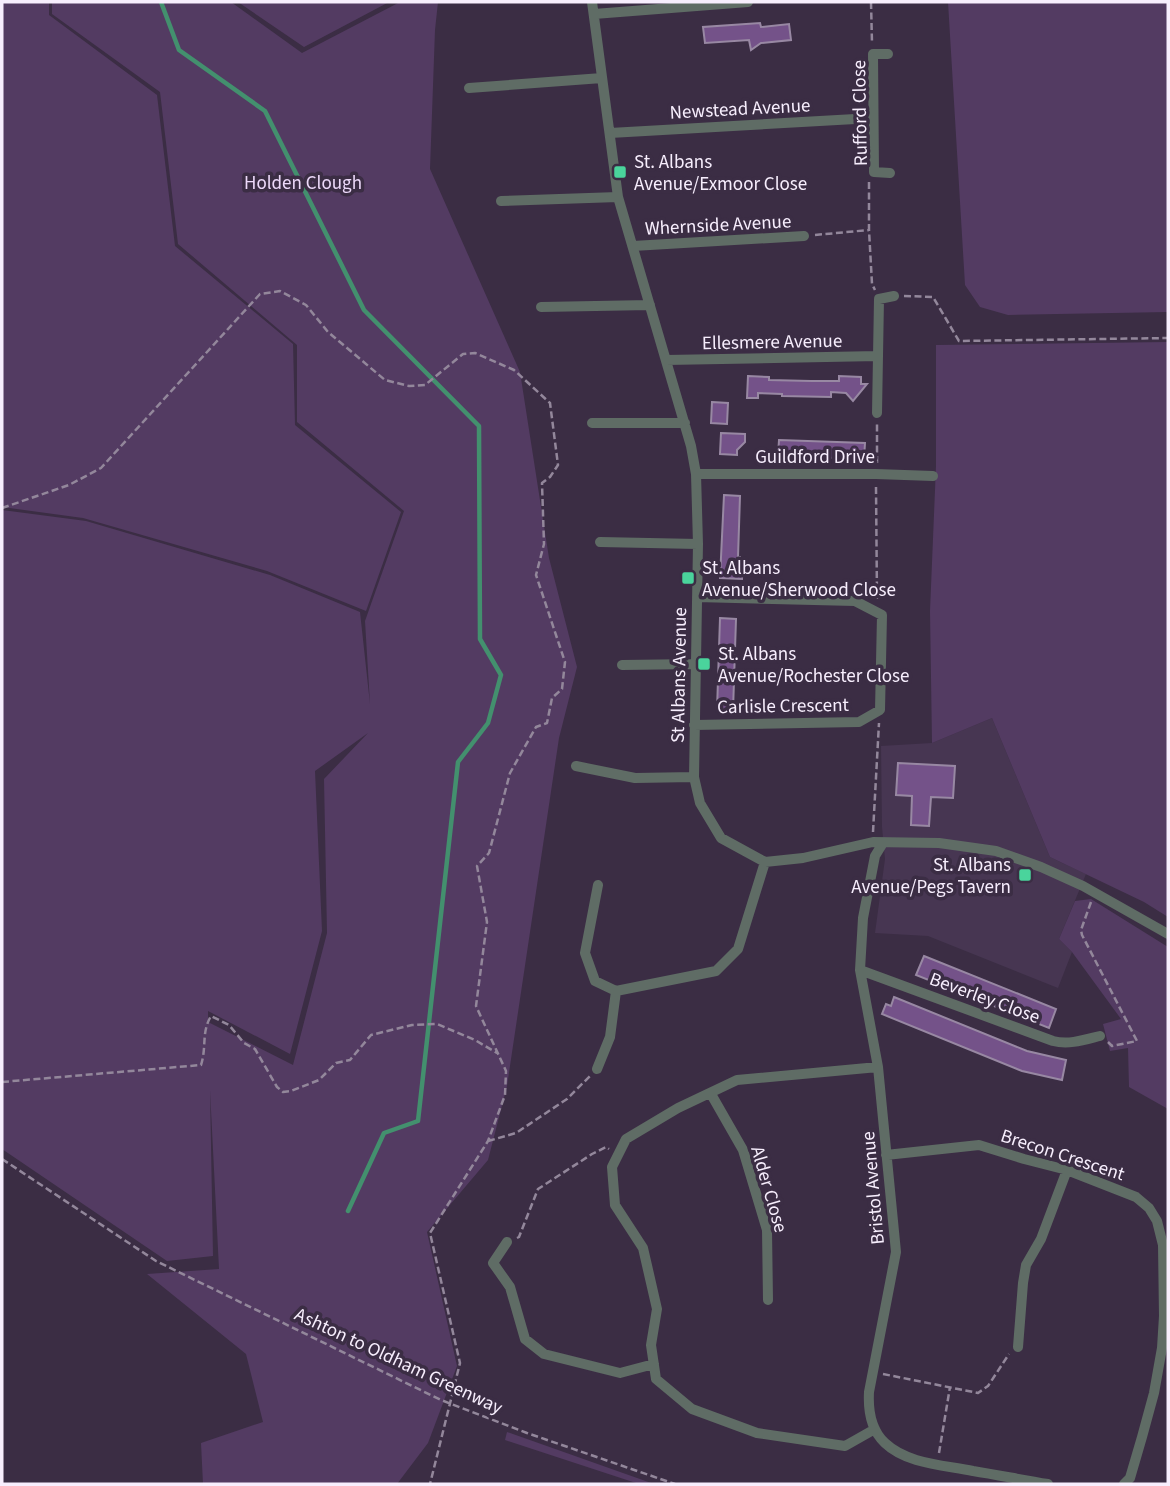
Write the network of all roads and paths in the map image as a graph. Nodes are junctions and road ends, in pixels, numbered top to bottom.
1 (592, 2) edge
2 (748, 2) edge
3 (871, 2) edge
4 (594, 14) junction
5 (873, 54) junction
6 (888, 54) dead end
7 (602, 78) junction
8 (469, 88) dead end
9 (873, 118) junction
10 (610, 133) junction
11 (874, 172) junction
12 (890, 173) dead end
13 (618, 197) junction
14 (501, 201) dead end
15 (869, 230) junction
16 (804, 236) joint
17 (633, 246) junction
18 (894, 296) joint
19 (879, 299) junction
20 (650, 306) junction
21 (541, 307) dead end
22 (1168, 338) edge
23 (878, 356) junction
24 (666, 360) junction
25 (877, 414) joint
26 (592, 423) dead end
27 (685, 423) junction
28 (696, 474) junction
29 (876, 474) junction
30 (933, 476) dead end
31 (2, 508) edge
32 (600, 542) dead end
33 (698, 544) junction
34 (697, 597) junction
35 (877, 612) junction
36 (696, 664) junction
37 (622, 665) dead end
38 (880, 709) junction
39 (694, 725) junction
40 (576, 766) dead end
41 (694, 776) junction
42 (878, 842) junction
43 (765, 862) junction
44 (598, 885) dead end
45 (1095, 893) junction
46 (1168, 934) edge
47 (860, 970) junction
48 (616, 990) junction
49 (1100, 1036) joint
50 (498, 1053) junction
51 (878, 1067) junction
52 (597, 1069) joint
53 (2, 1082) edge
54 (710, 1094) junction
55 (488, 1141) junction
56 (606, 1147) dead end
57 (886, 1155) junction
58 (2, 1159) edge
59 (1067, 1170) junction
60 (507, 1242) joint
61 (768, 1300) dead end
62 (1018, 1347) joint
63 (1165, 1349) edge
64 (653, 1364) junction
65 (872, 1372) junction
66 (950, 1387) junction
67 (450, 1403) junction
68 (875, 1429) junction
69 (937, 1464) junction
70 (430, 1484) edge
71 (676, 1484) edge
72 (1048, 1484) edge
73 (1124, 1484) edge

1 - 4 street, St Albans Avenue
2 - 4 street
3 - 5 path
4 - 7 street, St Albans Avenue
5 - 6 street, Rufford Close
5 - 9 street, Rufford Close
7 - 8 street
7 - 10 street, St Albans Avenue
9 - 10 street, Newstead Avenue
9 - 11 street, Rufford Close
10 - 13 street, St Albans Avenue
11 - 12 street, Rufford Close
11 - 15 path
13 - 14 street
13 - 17 street, St Albans Avenue
15 - 16 path
15 - 19 path
16 - 17 street, Whernside Avenue
17 - 20 street, St Albans Avenue
18 - 19 street
18 - 22 path
19 - 23 street
20 - 21 street
20 - 24 street, St Albans Avenue
23 - 24 street, Ellesmere Avenue
23 - 25 street
24 - 27 street, St Albans Avenue
25 - 29 path
26 - 27 street
27 - 28 street, St Albans Avenue
28 - 29 street, Guildford Drive
28 - 33 street, St Albans Avenue
29 - 30 street, Guildford Drive
29 - 35 path
31 - 50 path
32 - 33 street
33 - 34 street, St Albans Avenue
34 - 35 street
34 - 36 street, St Albans Avenue
35 - 38 street
36 - 37 street
36 - 39 street, St Albans Avenue
38 - 39 street, Carlisle Crescent
38 - 42 path
39 - 41 street, St Albans Avenue
40 - 41 street
41 - 43 street, St Albans Avenue
42 - 43 street
42 - 45 street
42 - 47 street, Bristol Avenue
43 - 48 street
44 - 48 street
45 - 46 street
45 - 49 path
47 - 49 street, Beverley Close
47 - 51 street, Bristol Avenue
48 - 52 street
50 - 53 path
50 - 55 path
51 - 54 street
51 - 57 street, Bristol Avenue
52 - 55 path
54 - 61 street, Alder Close
54 - 64 street
55 - 67 path
56 - 60 path
57 - 59 street, Brecon Crescent
57 - 65 street, Bristol Avenue
58 - 67 path, Ashton to Oldham Greenway
59 - 62 street
59 - 63 street, Brecon Crescent
60 - 64 street
62 - 66 path
63 - 73 street, Brecon Crescent
64 - 68 street
65 - 66 path
65 - 68 street, Bristol Avenue
66 - 69 path
67 - 70 path
67 - 71 path, Ashton to Oldham Greenway
68 - 69 street
69 - 72 street

